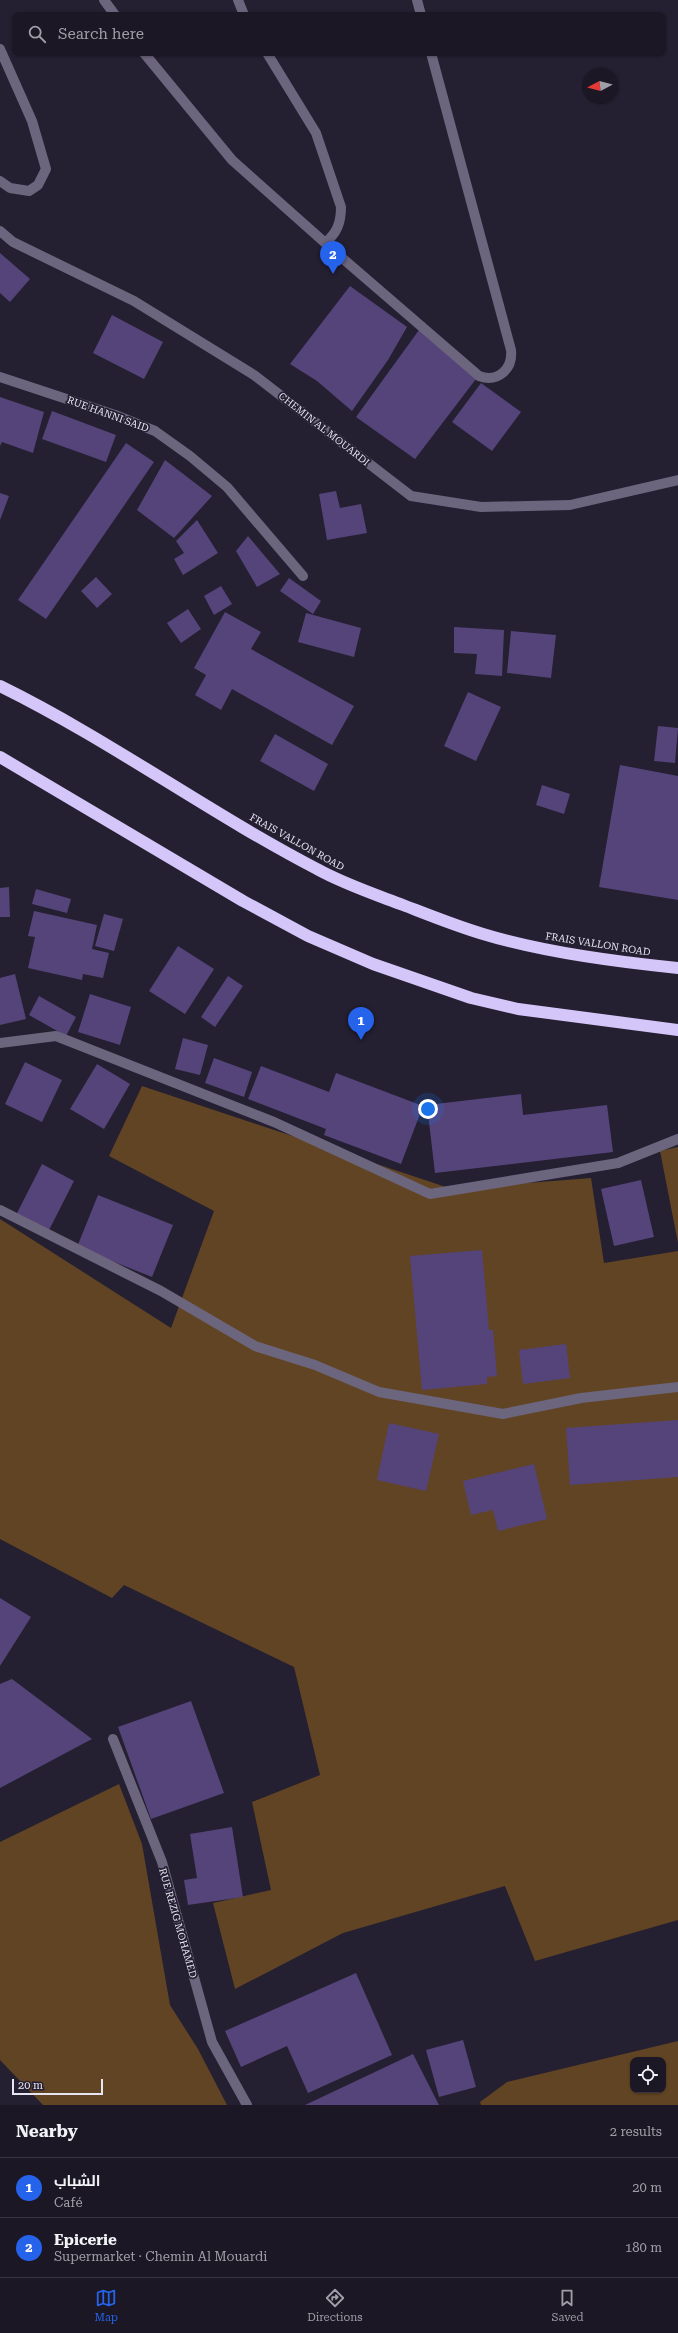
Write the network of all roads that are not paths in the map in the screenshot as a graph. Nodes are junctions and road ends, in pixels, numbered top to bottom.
1 (104, 0) edge
2 (238, 0) edge
3 (417, 0) edge
4 (113, 12) edge
5 (243, 12) edge
6 (420, 12) edge
7 (0, 49) edge
8 (146, 56) edge
9 (269, 56) edge
10 (432, 56) edge
11 (0, 181) edge
12 (0, 231) edge
13 (325, 244) junction
14 (0, 376) edge
15 (678, 480) edge
16 (303, 576) dead end
17 (0, 686) edge
18 (0, 758) edge
19 (678, 968) edge
20 (678, 1030) edge
21 (0, 1043) edge
22 (678, 1139) edge
23 (0, 1210) edge
24 (678, 1387) edge
25 (113, 1739) dead end
26 (247, 2105) edge

1 - 4 street
2 - 5 street
3 - 6 street
7 - 11 street
8 - 13 street
9 - 13 street
10 - 13 street
12 - 15 street, CHEMIN AL MOUARDI
14 - 16 street, RUE HANNI SAID
17 - 19 highway, FRAIS VALLON ROAD
18 - 20 highway
21 - 22 street
23 - 24 street
25 - 26 street, RUE REZIG MOHAMED

